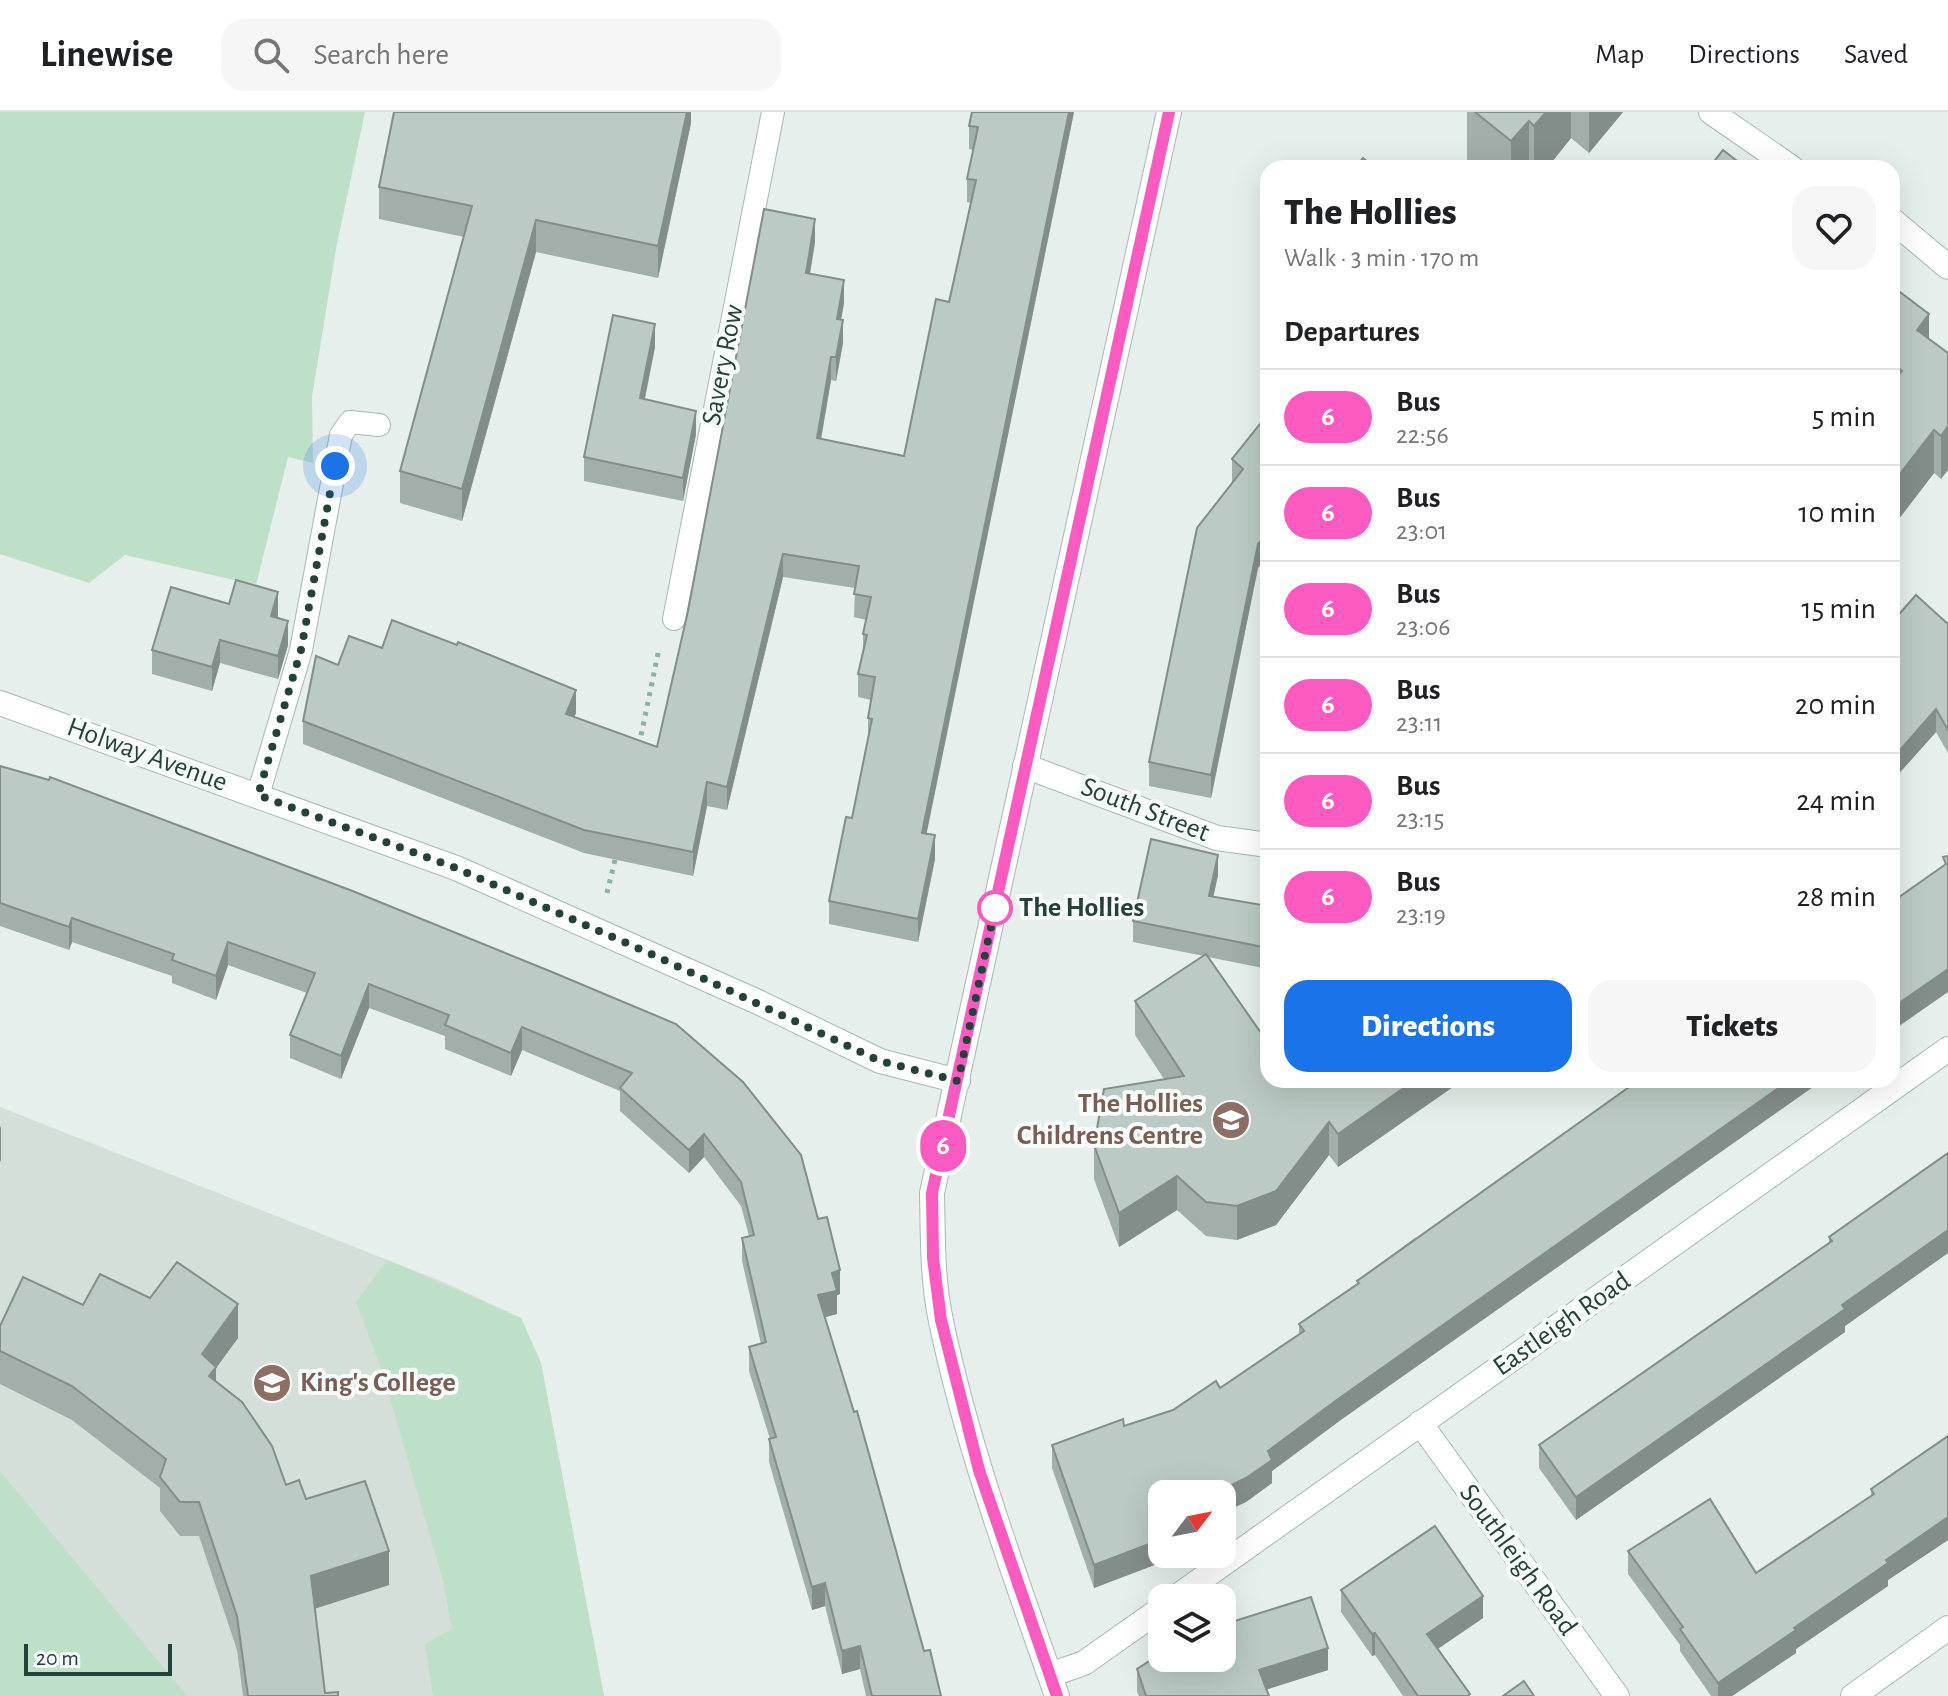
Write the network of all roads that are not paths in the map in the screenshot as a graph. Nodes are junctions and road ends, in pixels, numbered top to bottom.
1 (773, 112) edge
2 (1169, 112) edge
3 (1711, 112) edge
4 (1780, 160) edge
5 (1900, 227) edge
6 (1948, 267) edge
7 (379, 425) dead end
8 (674, 619) road end
9 (0, 703) edge
10 (1025, 766) junction
11 (258, 795) junction
12 (1260, 844) edge
13 (1948, 1049) edge
14 (958, 1081) junction
15 (1900, 1083) edge
16 (1893, 1088) edge
17 (1420, 1423) junction
18 (1195, 1584) edge
19 (1148, 1618) edge
20 (1948, 1628) edge
21 (1053, 1686) edge
22 (1617, 1696) edge
23 (1853, 1696) edge

1 - 8 lane, Savery Row
2 - 10 street
3 - 4 street
5 - 6 street
7 - 11 lane
9 - 11 street, Holway Avenue
10 - 12 street, South Street
10 - 14 street
11 - 14 street, Holway Avenue
13 - 15 street, Eastleigh Road
14 - 21 street
16 - 17 street, Eastleigh Road
17 - 18 street, Eastleigh Road
17 - 22 street, Southleigh Road
19 - 21 street
20 - 23 street

